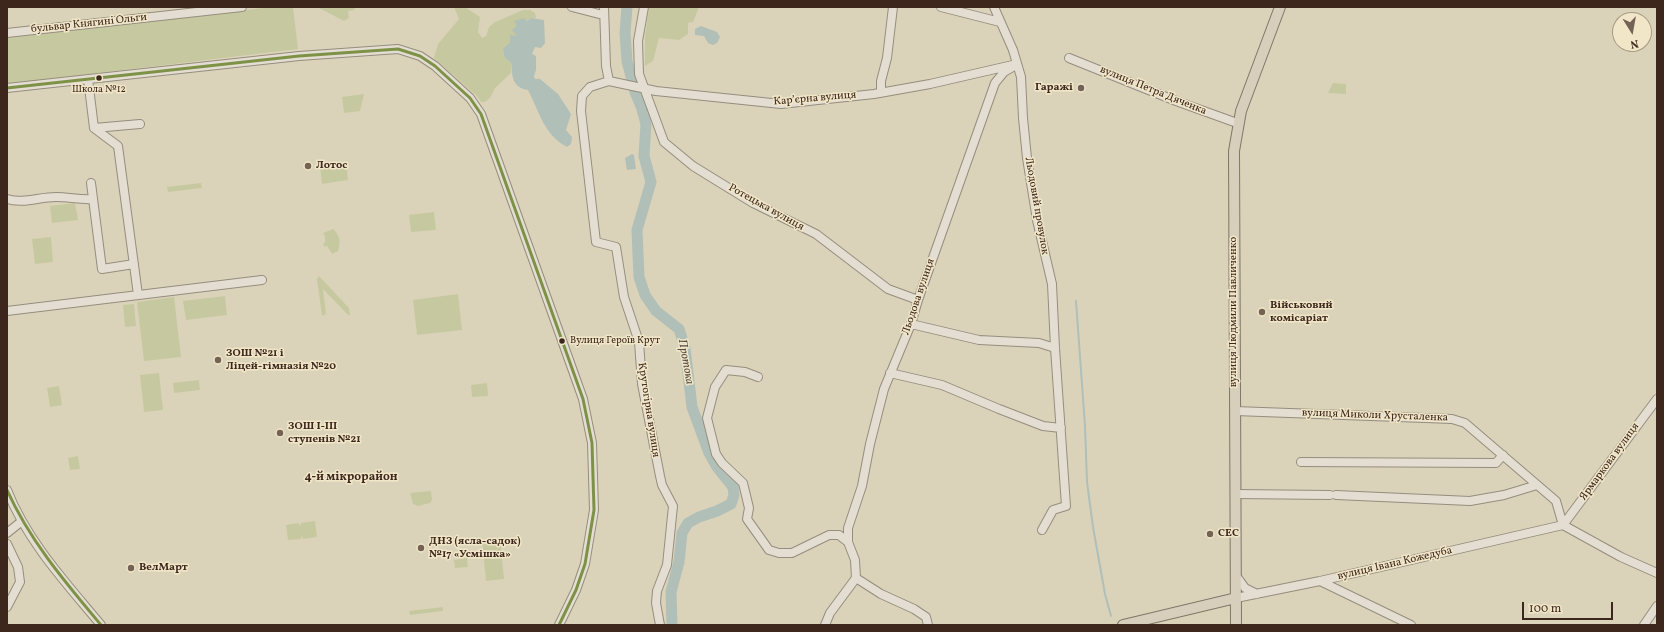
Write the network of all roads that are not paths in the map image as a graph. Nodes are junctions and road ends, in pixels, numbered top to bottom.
1 (242, 7) edge
2 (572, 7) edge
3 (644, 7) edge
4 (893, 7) edge
5 (941, 7) edge
6 (994, 7) edge
7 (1280, 7) edge
8 (603, 11) edge
9 (1000, 22) junction
10 (7, 33) edge
11 (1069, 58) dead end
12 (1017, 64) junction
13 (88, 79) junction
14 (609, 81) junction
15 (7, 88) edge
16 (645, 88) junction
17 (881, 92) junction
18 (1237, 123) junction
19 (140, 124) dead end
20 (94, 128) junction
21 (91, 183) dead end
22 (7, 199) edge
23 (93, 199) junction
24 (134, 264) junction
25 (262, 280) dead end
26 (138, 295) junction
27 (918, 300) junction
28 (7, 311) edge
29 (911, 324) junction
30 (1055, 348) junction
31 (890, 373) junction
32 (758, 377) dead end
33 (1657, 399) edge
34 (1235, 411) junction
35 (1061, 428) junction
36 (1503, 455) junction
37 (1301, 462) dead end
38 (1537, 485) junction
39 (7, 490) edge
40 (1235, 494) junction
41 (22, 521) junction
42 (1563, 525) junction
43 (1042, 530) dead end
44 (7, 534) edge
45 (848, 542) junction
46 (7, 544) edge
47 (1657, 573) edge
48 (856, 578) junction
49 (1237, 581) junction
50 (1320, 581) junction
51 (1253, 594) junction
52 (1236, 598) junction
53 (1220, 602) junction
54 (1657, 606) edge
55 (7, 607) edge
56 (1236, 621) edge
57 (101, 625) edge
58 (559, 625) edge
59 (660, 625) edge
60 (825, 625) edge
61 (928, 625) edge
62 (1123, 625) edge
63 (1411, 625) edge
64 (1644, 625) edge

1 - 10 street, бульвар Княгині Ольги
2 - 8 street
3 - 16 street
4 - 17 street
5 - 9 street
6 - 9 street
7 - 18 main road, вулиця Людмили Павличенко
8 - 14 street
9 - 12 street
11 - 18 street, вулиця Петра Дяченка
12 - 17 street, Карʼєрна вулиця
12 - 27 street, Льодова вулиця
12 - 30 street, Льодовий провулок
13 - 15 street
13 - 20 street
13 - 58 street
14 - 16 street, Карʼєрна вулиця
14 - 59 street, Крутогірна вулиця
16 - 17 street, Карʼєрна вулиця
16 - 27 street, Ротецька вулиця
18 - 34 main road, вулиця Людмили Павличенко
19 - 20 street
20 - 24 street
21 - 23 street
22 - 23 street
23 - 24 street
24 - 26 street
25 - 26 street
26 - 28 street
27 - 29 street, Льодова вулиця
29 - 30 street
29 - 31 street, Льодова вулиця
30 - 35 street, Льодовий провулок
31 - 35 street
31 - 45 street, Льодова вулиця
32 - 45 street
33 - 42 street, Ярмаркова вулиця
34 - 36 street, вулиця Миколи Хрусталенка
34 - 40 main road, вулиця Людмили Павличенко
35 - 43 street, Льодовий провулок
36 - 37 street
36 - 38 street, вулиця Миколи Хрусталенка
38 - 40 street
38 - 42 street, вулиця Миколи Хрусталенка
39 - 41 street
40 - 49 main road, вулиця Людмили Павличенко
41 - 44 street
41 - 57 street
42 - 47 street
42 - 50 street, вулиця Івана Кожедуба
45 - 48 street, Льодова вулиця
46 - 55 street
48 - 60 street
48 - 61 street
49 - 51 street
49 - 52 main road, вулиця Людмили Павличенко
49 - 53 main road
50 - 51 street, вулиця Івана Кожедуба
50 - 63 street
51 - 52 street, вулиця Івана Кожедуба
51 - 56 street
52 - 53 main road, вулиця Івана Кожедуба
52 - 56 main road, вулиця Людмили Павличенко
53 - 56 main road
53 - 62 main road, вулиця Івана Кожедуба
54 - 64 street

